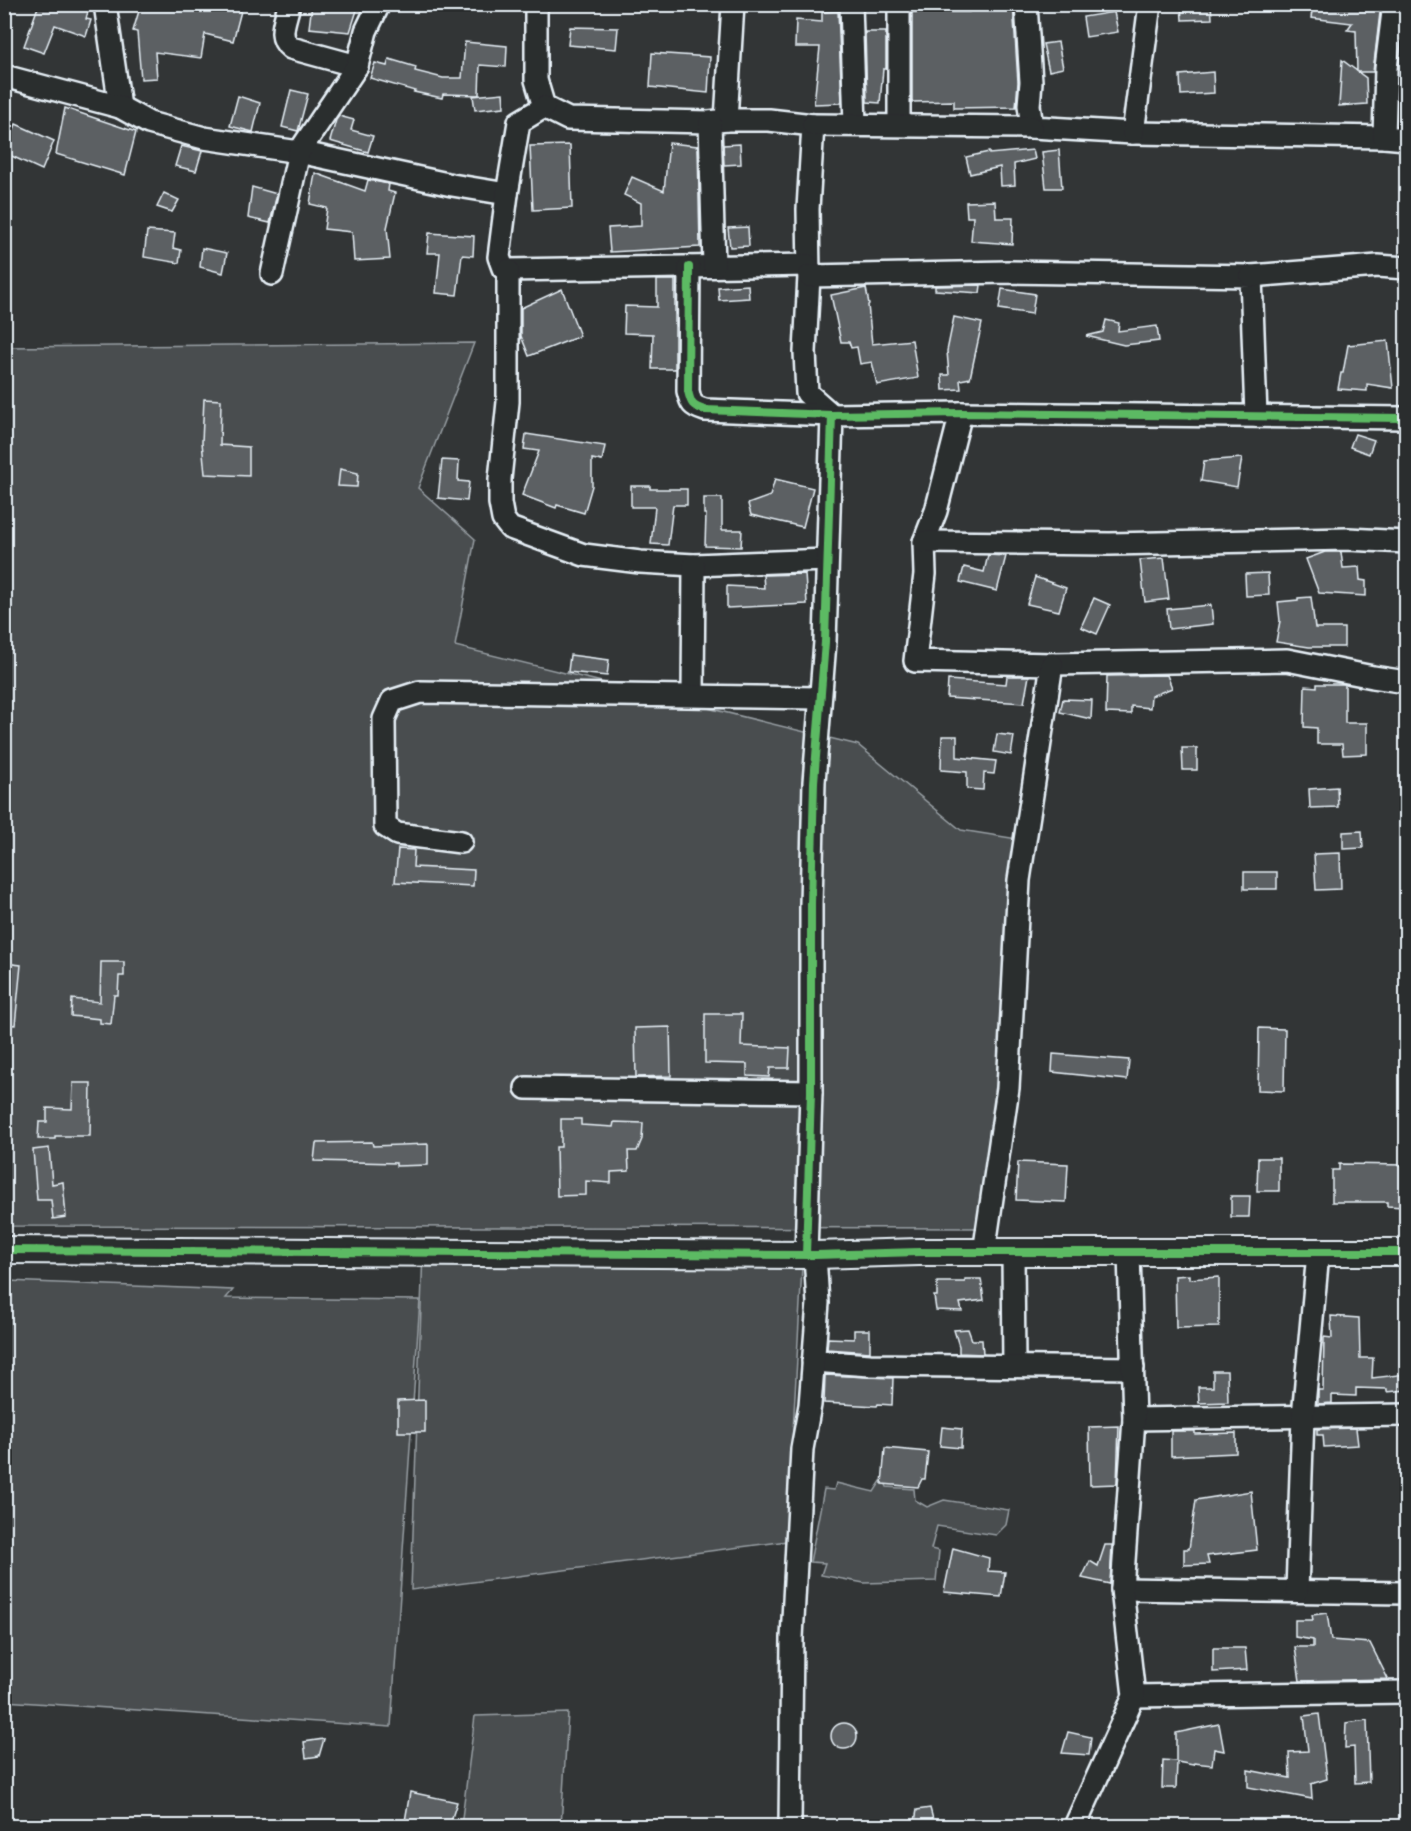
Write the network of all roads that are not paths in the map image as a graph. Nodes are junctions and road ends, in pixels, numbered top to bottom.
1 (105, 4) edge
2 (290, 4) edge
3 (379, 4) edge
4 (536, 4) edge
5 (733, 4) edge
6 (851, 4) edge
7 (899, 4) edge
8 (1026, 4) edge
9 (1150, 4) edge
10 (1394, 4) edge
11 (357, 66) junction
12 (4, 76) edge
13 (120, 107) junction
14 (544, 107) junction
15 (718, 121) junction
16 (813, 125) junction
17 (855, 125) junction
18 (899, 125) junction
19 (1032, 127) junction
20 (1133, 133) junction
21 (1384, 137) junction
22 (1407, 138) edge
23 (299, 152) junction
24 (507, 194) junction
25 (714, 266) junction
26 (689, 267) junction
27 (1407, 268) edge
28 (508, 270) junction
29 (809, 270) junction
30 (272, 274) dead end
31 (1251, 276) junction
32 (961, 413) junction
33 (832, 415) junction
34 (1256, 416) junction
35 (1407, 418) edge
36 (924, 542) junction
37 (1407, 542) edge
38 (828, 560) junction
39 (694, 565) junction
40 (1052, 664) junction
41 (1407, 682) edge
42 (693, 695) junction
43 (819, 698) junction
44 (461, 842) dead end
45 (526, 1088) dead end
46 (811, 1092) junction
47 (4, 1250) edge
48 (984, 1252) junction
49 (1407, 1252) edge
50 (1013, 1253) junction
51 (1129, 1253) junction
52 (1318, 1253) junction
53 (810, 1255) junction
54 (813, 1361) junction
55 (1014, 1366) junction
56 (1133, 1368) junction
57 (1407, 1415) edge
58 (1303, 1416) junction
59 (1134, 1419) junction
60 (1122, 1589) junction
61 (1297, 1591) junction
62 (1407, 1593) edge
63 (1407, 1692) edge
64 (1134, 1696) junction
65 (790, 1827) edge
66 (1075, 1827) edge

1 - 13 street
2 - 11 street
3 - 11 street
4 - 14 street
5 - 15 street
6 - 17 street
7 - 18 street
8 - 19 street
9 - 20 street
10 - 21 street
11 - 23 street
12 - 13 street
13 - 23 street
14 - 15 street
14 - 24 street
15 - 16 street
15 - 25 street
16 - 17 street
16 - 29 street
17 - 18 street
18 - 19 street
19 - 20 street
20 - 21 street
21 - 22 street
23 - 24 street
23 - 30 street
24 - 28 street
25 - 26 street
25 - 29 street
26 - 28 street
26 - 33 street
27 - 31 street
28 - 39 street
29 - 31 street
29 - 33 street
31 - 34 street
32 - 33 street
32 - 34 street
32 - 36 street
33 - 38 street
34 - 35 street
36 - 37 street
36 - 40 street
38 - 39 street
38 - 43 street
39 - 42 street
40 - 41 street
40 - 48 street
42 - 43 street
42 - 44 street
43 - 46 street
45 - 46 street
46 - 53 street
47 - 53 street
48 - 50 street
48 - 53 street
49 - 52 street
50 - 51 street
50 - 55 street
51 - 52 street
51 - 56 street
52 - 58 street
53 - 54 street
54 - 55 street
54 - 65 street
55 - 56 street
56 - 59 street
57 - 58 street
58 - 59 street
58 - 61 street
59 - 60 street
60 - 61 street
60 - 64 street
61 - 62 street
63 - 64 street
64 - 66 street

